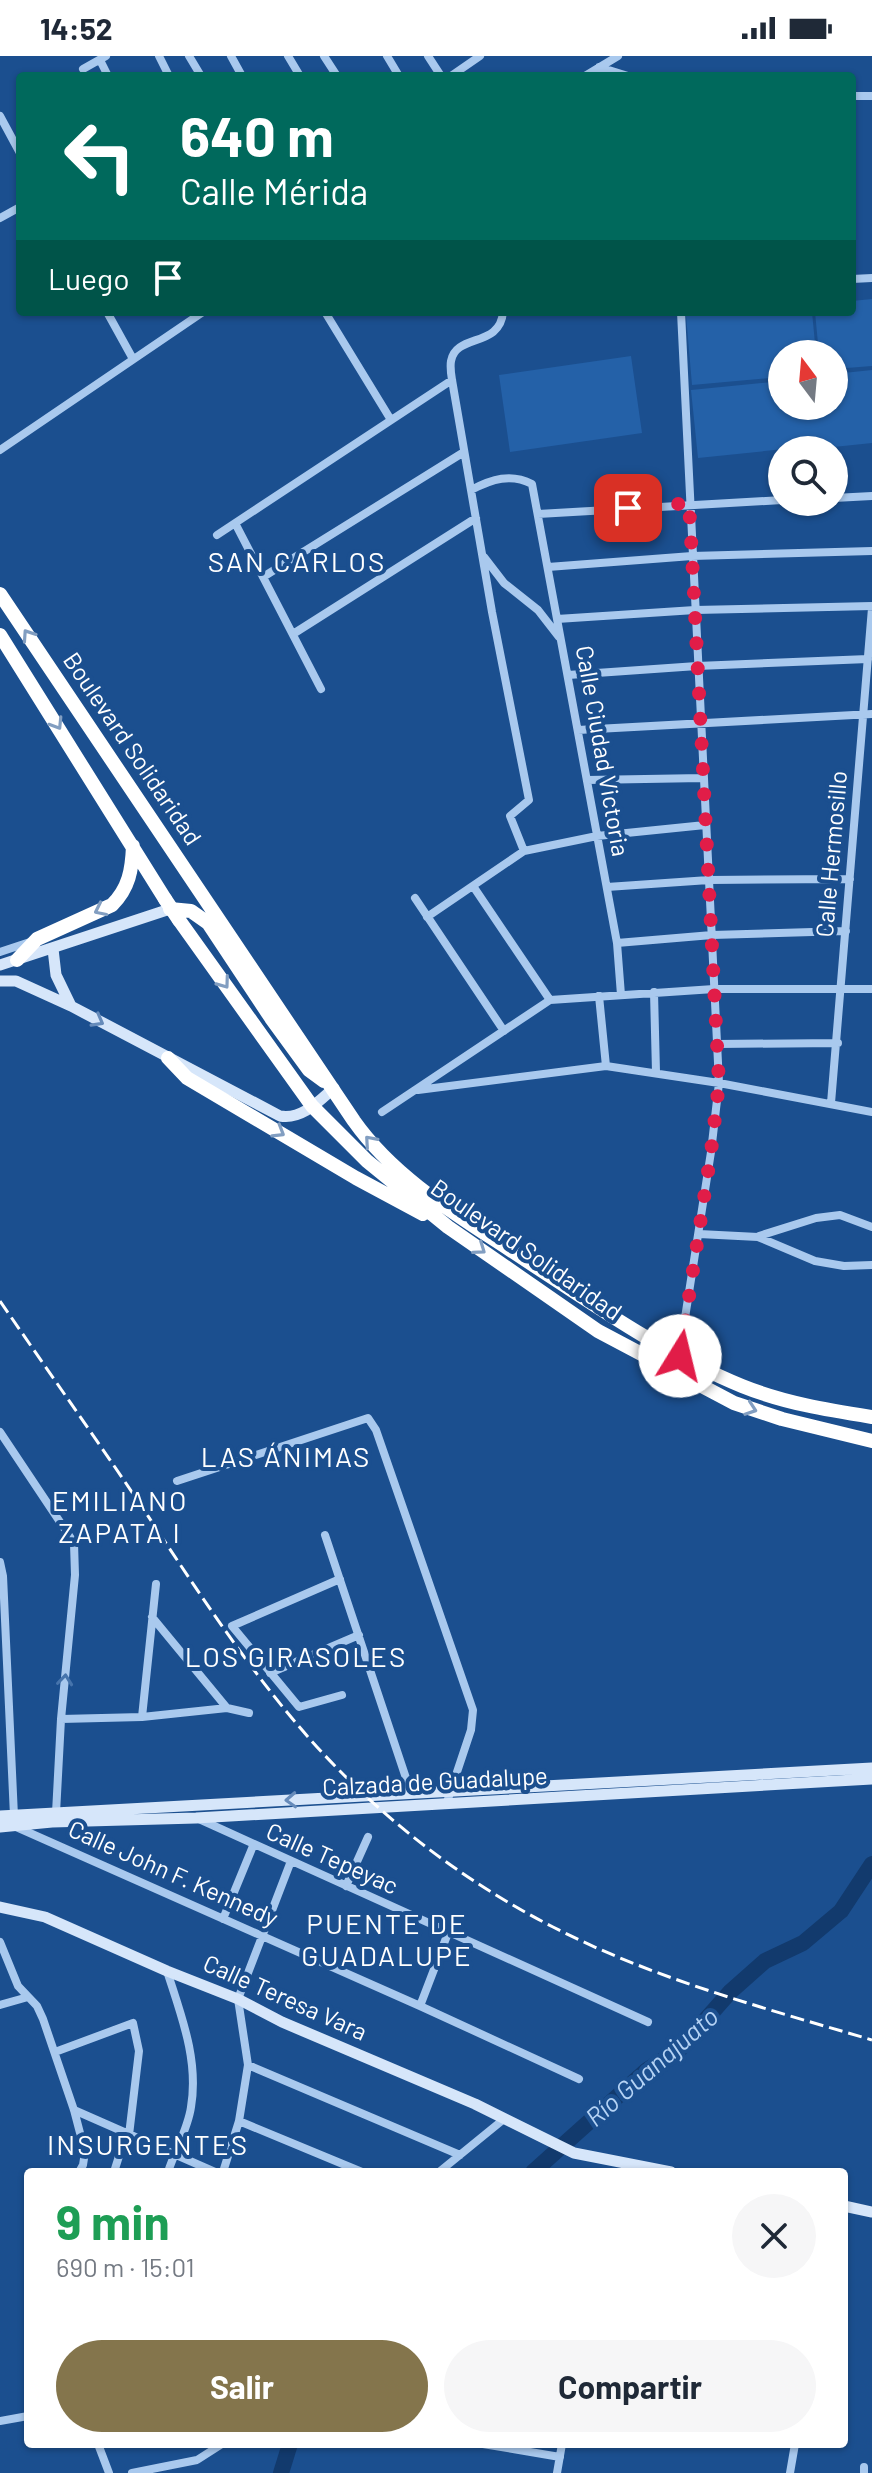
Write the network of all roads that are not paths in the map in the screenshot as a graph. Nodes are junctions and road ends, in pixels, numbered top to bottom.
1 (480, 56) edge
2 (618, 56) edge
3 (103, 58) edge
4 (599, 67) junction
5 (83, 69) dead end
6 (457, 72) edge
7 (591, 72) edge
8 (615, 72) edge
9 (0, 116) edge
10 (16, 146) edge
11 (109, 316) edge
12 (182, 316) edge
13 (197, 316) edge
14 (327, 316) edge
15 (502, 316) edge
16 (681, 316) edge
17 (186, 323) junction
18 (133, 359) junction
19 (452, 380) junction
20 (391, 420) junction
21 (0, 450) edge
22 (464, 452) junction
23 (471, 490) junction
24 (872, 496) edge
25 (848, 497) edge
26 (768, 500) edge
27 (689, 503) junction
28 (538, 514) junction
29 (476, 518) junction
30 (235, 523) junction
31 (217, 535) dead end
32 (872, 551) edge
33 (482, 555) junction
34 (692, 556) junction
35 (548, 567) junction
36 (263, 577) junction
37 (0, 594) edge
38 (872, 607) edge
39 (695, 610) junction
40 (557, 619) junction
41 (293, 634) junction
42 (0, 635) edge
43 (562, 641) junction
44 (868, 659) junction
45 (697, 666) junction
46 (568, 675) junction
47 (321, 689) dead end
48 (868, 714) edge
49 (701, 722) junction
50 (578, 730) junction
51 (703, 778) junction
52 (587, 780) junction
53 (705, 825) junction
54 (597, 836) junction
55 (133, 846) junction
56 (524, 851) junction
57 (850, 879) junction
58 (709, 880) junction
59 (473, 886) junction
60 (607, 887) junction
61 (415, 898) dead end
62 (171, 909) junction
63 (427, 917) junction
64 (846, 931) junction
65 (712, 935) junction
66 (37, 939) junction
67 (617, 943) junction
68 (53, 949) junction
69 (0, 952) edge
70 (17, 960) junction
71 (0, 965) edge
72 (1, 981) edge
73 (842, 988) junction
74 (714, 989) junction
75 (872, 989) edge
76 (654, 992) junction
77 (621, 995) junction
78 (599, 996) junction
79 (550, 1000) junction
80 (71, 1006) junction
81 (504, 1031) junction
82 (838, 1043) junction
83 (717, 1044) junction
84 (168, 1058) junction
85 (606, 1066) junction
86 (656, 1072) junction
87 (719, 1083) junction
88 (334, 1088) junction
89 (414, 1091) junction
90 (831, 1103) junction
91 (312, 1106) junction
92 (382, 1112) dead end
93 (872, 1112) edge
94 (448, 1227) junction
95 (872, 1227) edge
96 (699, 1234) junction
97 (758, 1237) junction
98 (872, 1265) edge
99 (680, 1356) junction
100 (672, 1372) junction
101 (872, 1417) edge
102 (0, 1432) edge
103 (872, 1441) edge
104 (177, 1481) dead end
105 (325, 1535) dead end
106 (0, 1562) edge
107 (340, 1579) junction
108 (156, 1584) dead end
109 (152, 1617) junction
110 (359, 1635) junction
111 (270, 1673) junction
112 (342, 1695) dead end
113 (227, 1708) junction
114 (249, 1713) dead end
115 (142, 1717) junction
116 (61, 1719) junction
117 (872, 1768) edge
118 (872, 1779) edge
119 (411, 1793) junction
120 (449, 1796) junction
121 (178, 1807) junction
122 (56, 1813) junction
123 (0, 1816) edge
124 (196, 1818) junction
125 (9, 1823) edge
126 (368, 1837) dead end
127 (253, 1846) junction
128 (291, 1861) junction
129 (346, 1886) junction
130 (0, 1907) edge
131 (223, 1919) junction
132 (448, 1933) junction
133 (261, 1935) junction
134 (0, 1942) edge
135 (167, 1971) junction
136 (28, 1997) junction
137 (238, 1999) junction
138 (0, 2005) edge
139 (420, 2006) junction
140 (648, 2022) dead end
141 (55, 2052) junction
142 (248, 2065) junction
143 (579, 2079) dead end
144 (74, 2110) junction
145 (504, 2119) junction
146 (239, 2121) junction
147 (127, 2134) junction
148 (174, 2153) junction
149 (460, 2155) junction
150 (615, 2167) edge
151 (81, 2168) edge
152 (115, 2168) edge
153 (169, 2168) edge
154 (206, 2168) edge
155 (224, 2168) edge
156 (352, 2168) edge
157 (444, 2168) edge
158 (848, 2207) edge
159 (872, 2212) edge
160 (24, 2417) edge
161 (0, 2421) edge
162 (100, 2448) edge
163 (216, 2448) edge
164 (507, 2448) edge
165 (561, 2448) edge
166 (794, 2448) edge
167 (560, 2457) junction
168 (109, 2473) edge
169 (132, 2473) edge
170 (557, 2473) edge
171 (790, 2473) edge

1 - 6 street
2 - 4 street
3 - 5 street
4 - 7 street
4 - 8 street
9 - 10 street
11 - 18 street
12 - 17 street
13 - 17 street
14 - 20 street
15 - 19 street
16 - 27 street
17 - 18 street
18 - 21 street
19 - 20 street
19 - 22 street
20 - 30 street
22 - 23 street
22 - 36 street
23 - 28 street, Calle Ciudad Victoria
23 - 29 street
24 - 25 street
26 - 27 street
27 - 28 street
27 - 34 street
28 - 35 street, Calle Ciudad Victoria
29 - 33 street
29 - 41 street
30 - 31 street
30 - 36 street
32 - 34 street
33 - 43 street
33 - 56 street
34 - 35 street
34 - 39 street
35 - 40 street, Calle Ciudad Victoria
36 - 41 street
88 -> 37 highway, Boulevard Solidaridad
38 - 39 street
38 - 44 street, Calle Hermosillo
39 - 40 street
39 - 45 street
40 - 43 street, Calle Ciudad Victoria
41 - 47 street
42 -> 55 highway, Boulevard Solidaridad
43 - 46 street, Calle Ciudad Victoria
44 - 45 street
44 - 48 street, Calle Hermosillo
45 - 46 street
45 - 49 street
46 - 50 street, Calle Ciudad Victoria
48 - 49 street
48 - 57 street, Calle Hermosillo
49 - 50 street
49 - 51 street
50 - 52 street, Calle Ciudad Victoria
51 - 52 street
51 - 53 street
52 - 54 street, Calle Ciudad Victoria
53 - 54 street
53 - 58 street
54 - 56 street
54 - 60 street, Calle Ciudad Victoria
55 - 62 highway, Boulevard Solidaridad
55 -> 66 highway
56 - 59 street
57 - 58 street
57 - 64 street, Calle Hermosillo
58 - 60 street
58 - 65 street
59 - 63 street
59 - 79 street
60 - 67 street, Calle Ciudad Victoria
61 - 63 street
62 - 68 main road
62 - 88 highway
62 -> 91 highway, Boulevard Solidaridad
63 - 81 street
64 - 65 street
64 - 73 street, Calle Hermosillo
65 - 67 street
65 - 74 street
66 - 69 street
66 - 70 highway
67 - 77 street, Calle Ciudad Victoria
68 - 70 main road
68 - 80 main road
70 - 71 main road
72 - 80 main road
73 - 74 street
73 - 75 street
73 - 82 street, Calle Hermosillo
74 - 76 street
74 - 83 street
76 - 77 street
76 - 86 street
77 - 78 street
78 - 79 street
78 - 85 street
79 - 81 street
80 -> 84 main road
81 - 89 street
82 - 83 street
82 - 90 street, Calle Hermosillo
83 - 87 street
84 - 91 main road
84 -> 94 highway
85 - 86 street
85 - 89 street
86 - 87 street
87 - 90 street
87 - 96 street
88 - 91 main road
99 -> 88 highway, Boulevard Solidaridad
89 - 92 street
90 - 93 street
91 - 94 highway, Boulevard Solidaridad
94 -> 100 highway, Boulevard Solidaridad
95 - 97 street
96 - 97 street
96 - 99 street
97 - 98 street
99 - 100 street
99 - 101 highway, Boulevard Solidaridad
100 -> 103 highway, Boulevard Solidaridad
116 -> 102 street
104 - 120 street
105 - 107 street
106 - 125 street
107 - 110 street
107 - 111 street
108 - 109 street
109 - 113 street
109 - 115 street
110 - 111 street
110 - 119 street
111 - 112 street
113 - 114 street
113 - 115 street
115 - 116 street
116 - 122 street
117 - 120 main road, Calzada de Guadalupe
118 - 120 main road, Calzada de Guadalupe
119 - 120 main road, Calzada de Guadalupe
119 -> 121 main road, Calzada de Guadalupe
120 - 124 main road, Calzada de Guadalupe
121 - 122 main road, Calzada de Guadalupe
121 - 124 street, Calle Tepeyac
122 - 125 main road, Calzada de Guadalupe
123 - 125 main road, Calzada de Guadalupe
124 - 125 main road, Calzada de Guadalupe
124 - 127 street, Calle Tepeyac
125 - 131 street, Calle John F. Kennedy
126 - 129 street
127 - 128 street, Calle Tepeyac
127 - 131 street
128 - 129 street, Calle Tepeyac
128 - 133 street
129 - 132 street, Calle Tepeyac
130 - 135 main road, Calle Teresa Vara
131 - 133 street, Calle John F. Kennedy
132 - 139 street
132 - 140 street, Calle Tepeyac
133 - 137 street
133 - 139 street, Calle John F. Kennedy
134 - 136 street
135 - 137 main road, Calle Teresa Vara
135 - 148 street
136 - 138 street
136 - 141 street
137 - 142 street
137 - 145 main road, Calle Teresa Vara
139 - 143 street, Calle John F. Kennedy
141 - 144 street
141 - 147 street
142 - 146 street
142 - 149 street
144 - 147 street
144 - 151 street
145 - 149 street
145 - 150 main road, Calle Teresa Vara
146 - 155 street
146 - 156 street
147 - 148 street
147 - 152 street
148 - 153 street
148 - 154 street
149 - 157 street
158 - 159 main road
160 - 161 street
162 - 168 street
163 - 169 street
164 - 167 street
165 - 167 street
166 - 171 street
167 - 170 street

